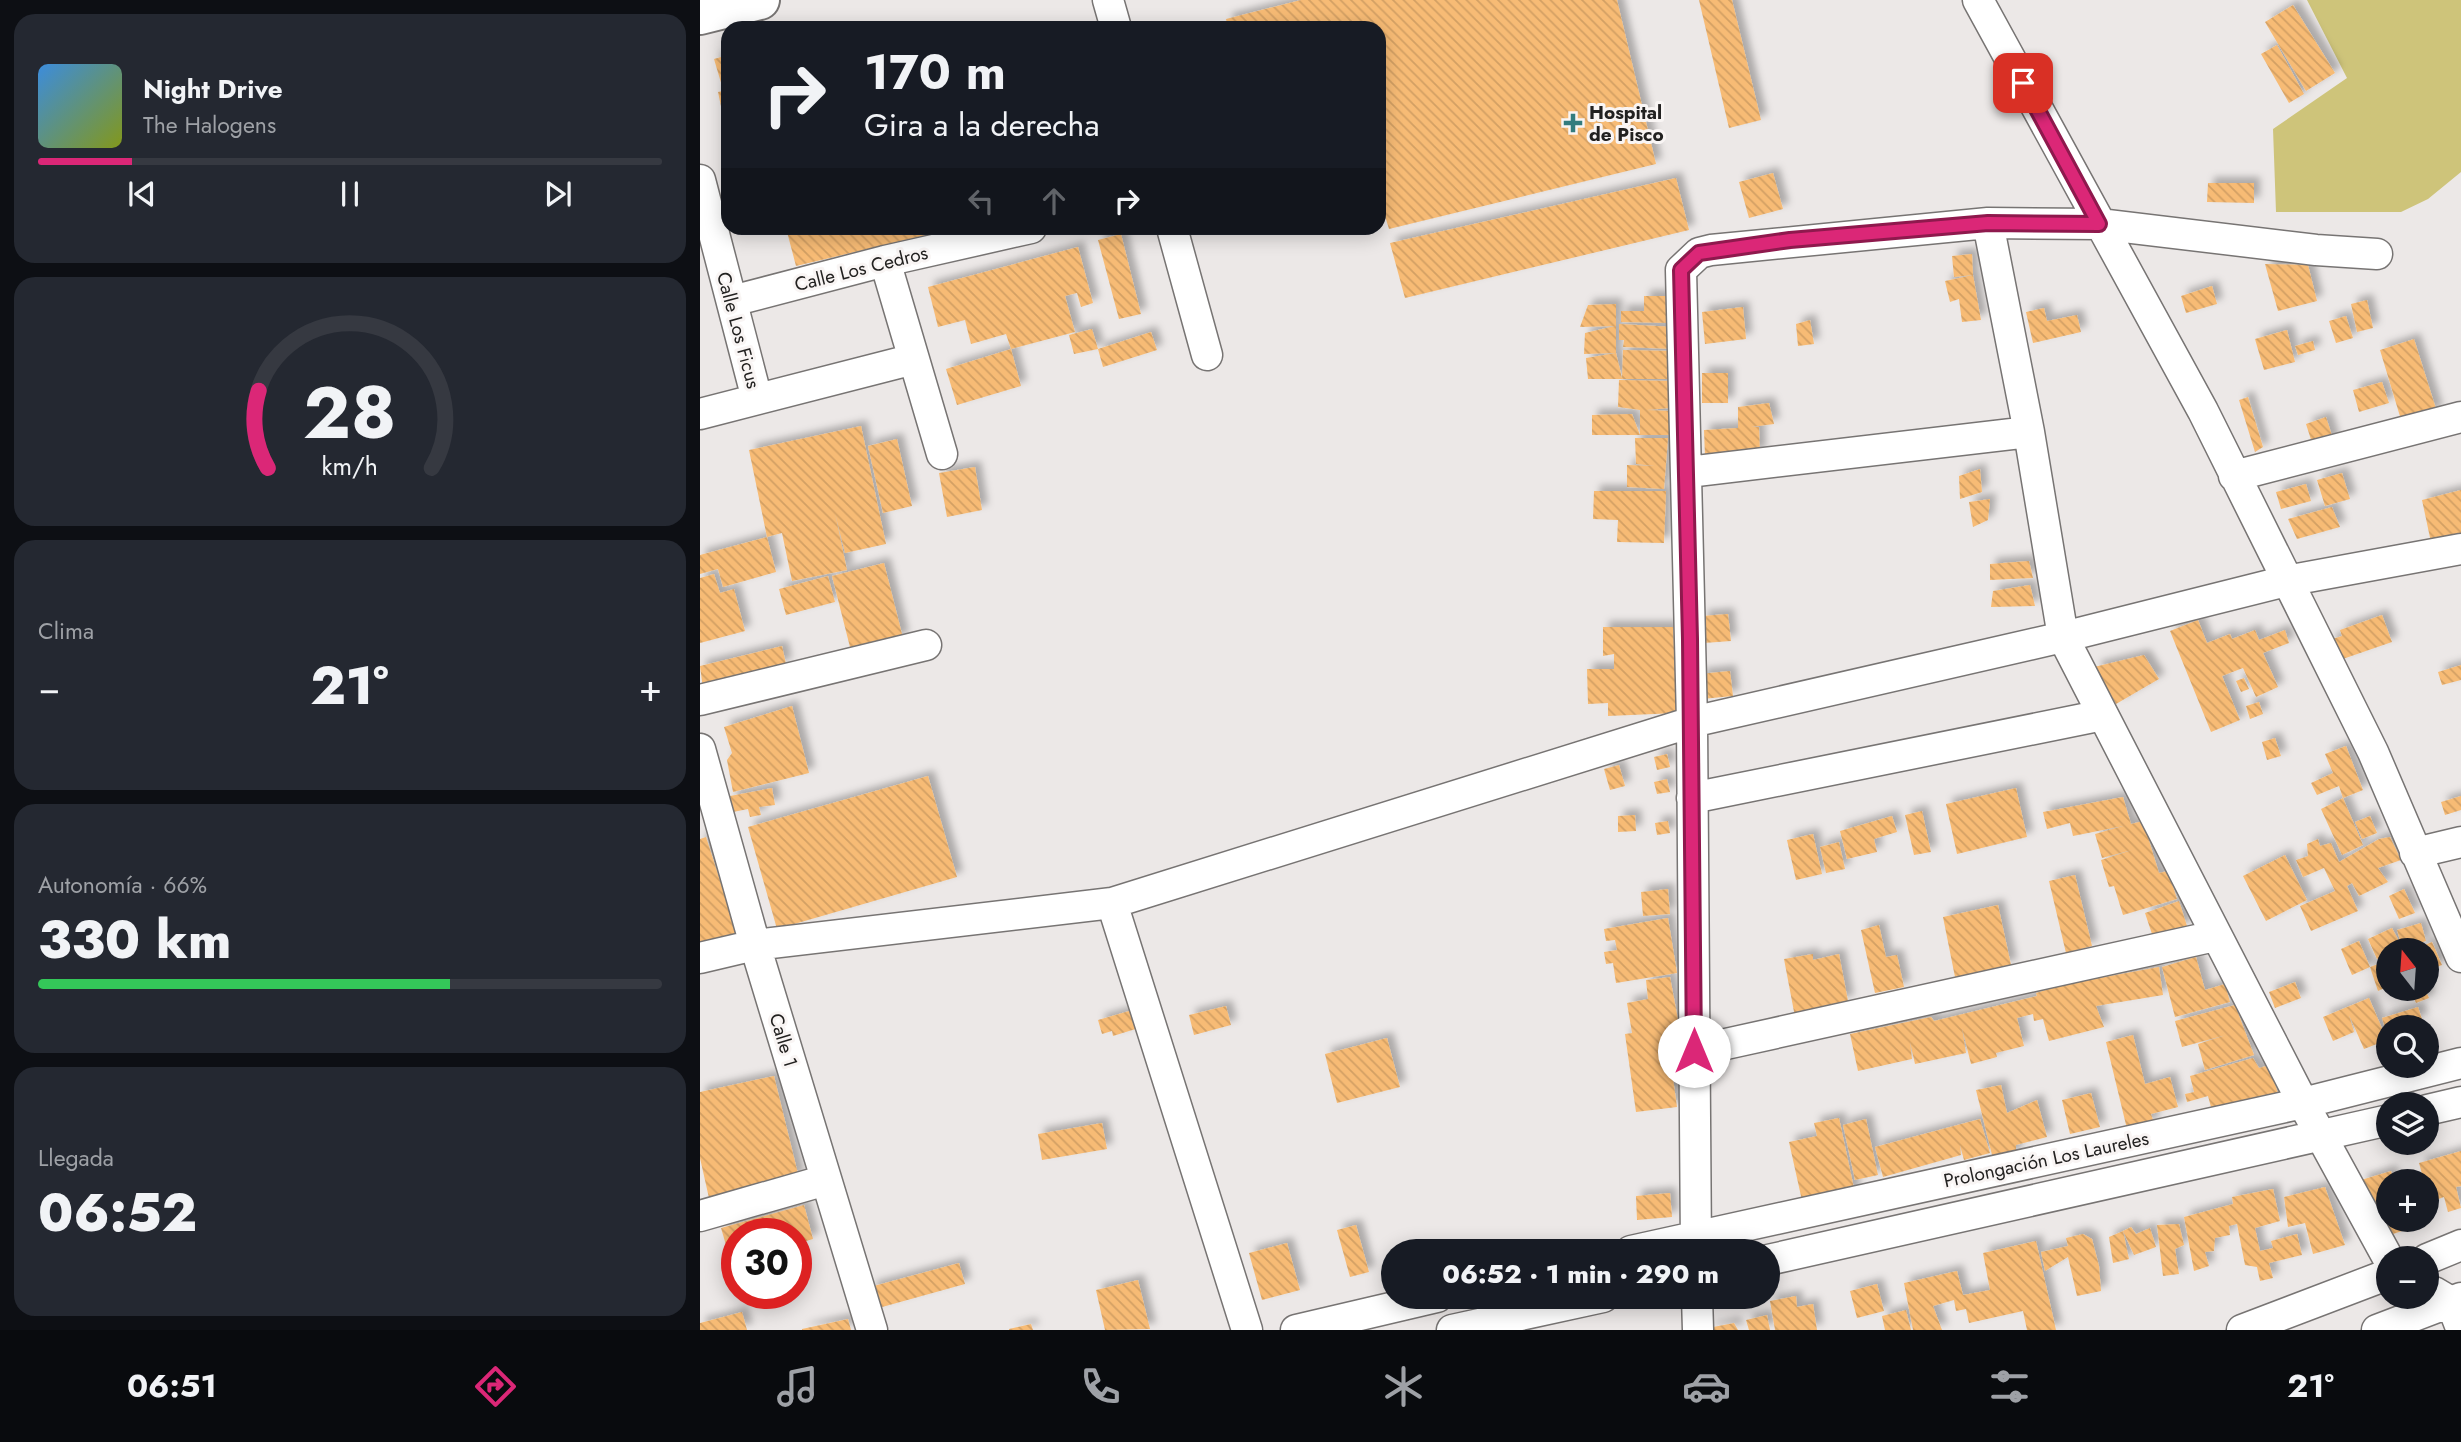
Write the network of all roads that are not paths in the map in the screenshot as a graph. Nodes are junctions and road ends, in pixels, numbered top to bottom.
1 (760, 0) edge
2 (1108, 0) edge
3 (1978, 0) edge
4 (700, 15) edge
5 (1114, 21) edge
6 (700, 180) edge
7 (1988, 223) junction
8 (2099, 224) junction
9 (1000, 235) edge
10 (1174, 235) edge
11 (2377, 254) dead end
12 (885, 261) junction
13 (732, 301) junction
14 (1207, 355) dead end
15 (914, 359) junction
16 (757, 399) junction
17 (700, 414) edge
18 (2461, 417) edge
19 (2029, 432) junction
20 (942, 454) dead end
21 (1688, 472) junction
22 (2234, 476) junction
23 (2461, 549) edge
24 (2286, 581) junction
25 (2063, 637) junction
26 (926, 645) dead end
27 (700, 700) edge
28 (2103, 715) junction
29 (1692, 722) junction
30 (700, 750) edge
31 (1692, 798) junction
32 (2461, 842) edge
33 (2415, 853) junction
34 (1112, 903) junction
35 (2216, 936) junction
36 (755, 945) junction
37 (2461, 957) edge
38 (700, 958) edge
39 (1694, 1051) junction
40 (2461, 1063) edge
41 (2461, 1102) edge
42 (2303, 1103) junction
43 (2439, 1107) edge
44 (2376, 1123) edge
45 (2321, 1136) junction
46 (826, 1180) junction
47 (700, 1216) edge
48 (1696, 1239) edge
49 (1718, 1239) edge
50 (2461, 1245) edge
51 (2381, 1246) edge
52 (2439, 1254) edge
53 (1780, 1257) edge
54 (2376, 1279) edge
55 (2450, 1304) edge
56 (1395, 1309) edge
57 (1548, 1309) edge
58 (1697, 1309) edge
59 (1339, 1325) edge
60 (872, 1330) edge
61 (1247, 1330) edge
62 (1296, 1330) edge
63 (1452, 1330) edge
64 (1698, 1330) edge
65 (2242, 1330) edge
66 (2377, 1330) edge

1 - 4 main road
2 - 5 street
3 - 8 street
6 - 13 street, Calle Los Ficus
7 - 8 street
7 - 19 street
7 - 21 street
8 - 11 street
8 - 22 street
9 - 12 street, Calle Los Cedros
10 - 14 street
12 - 13 street, Calle Los Cedros
12 - 15 street
13 - 16 street, Calle Los Ficus
15 - 16 street
15 - 20 street
16 - 17 street
18 - 22 street
19 - 21 street
19 - 25 street
21 - 29 street
22 - 24 street
23 - 24 street
24 - 25 street
24 - 33 street
25 - 28 street
25 - 29 street
26 - 27 street
28 - 31 street
28 - 35 street
29 - 31 street
29 - 34 street
30 - 36 street, Calle 1
31 - 39 street
32 - 33 street
33 - 37 street
34 - 36 street
34 - 61 street
35 - 39 street
35 - 42 street
36 - 38 street
36 - 46 street, Calle 1
39 - 48 street
40 - 42 street, Prolongación Los Laureles
41 - 43 street
42 - 45 street
42 - 49 street, Prolongación Los Laureles
44 - 45 street, Prolongación Los Laureles
45 - 51 street
45 - 53 street, Prolongación Los Laureles
46 - 47 street
46 - 60 street, Calle 1
50 - 52 street
54 - 65 street
55 - 66 street
56 - 59 street
57 - 63 street
58 - 64 street
59 - 62 street

